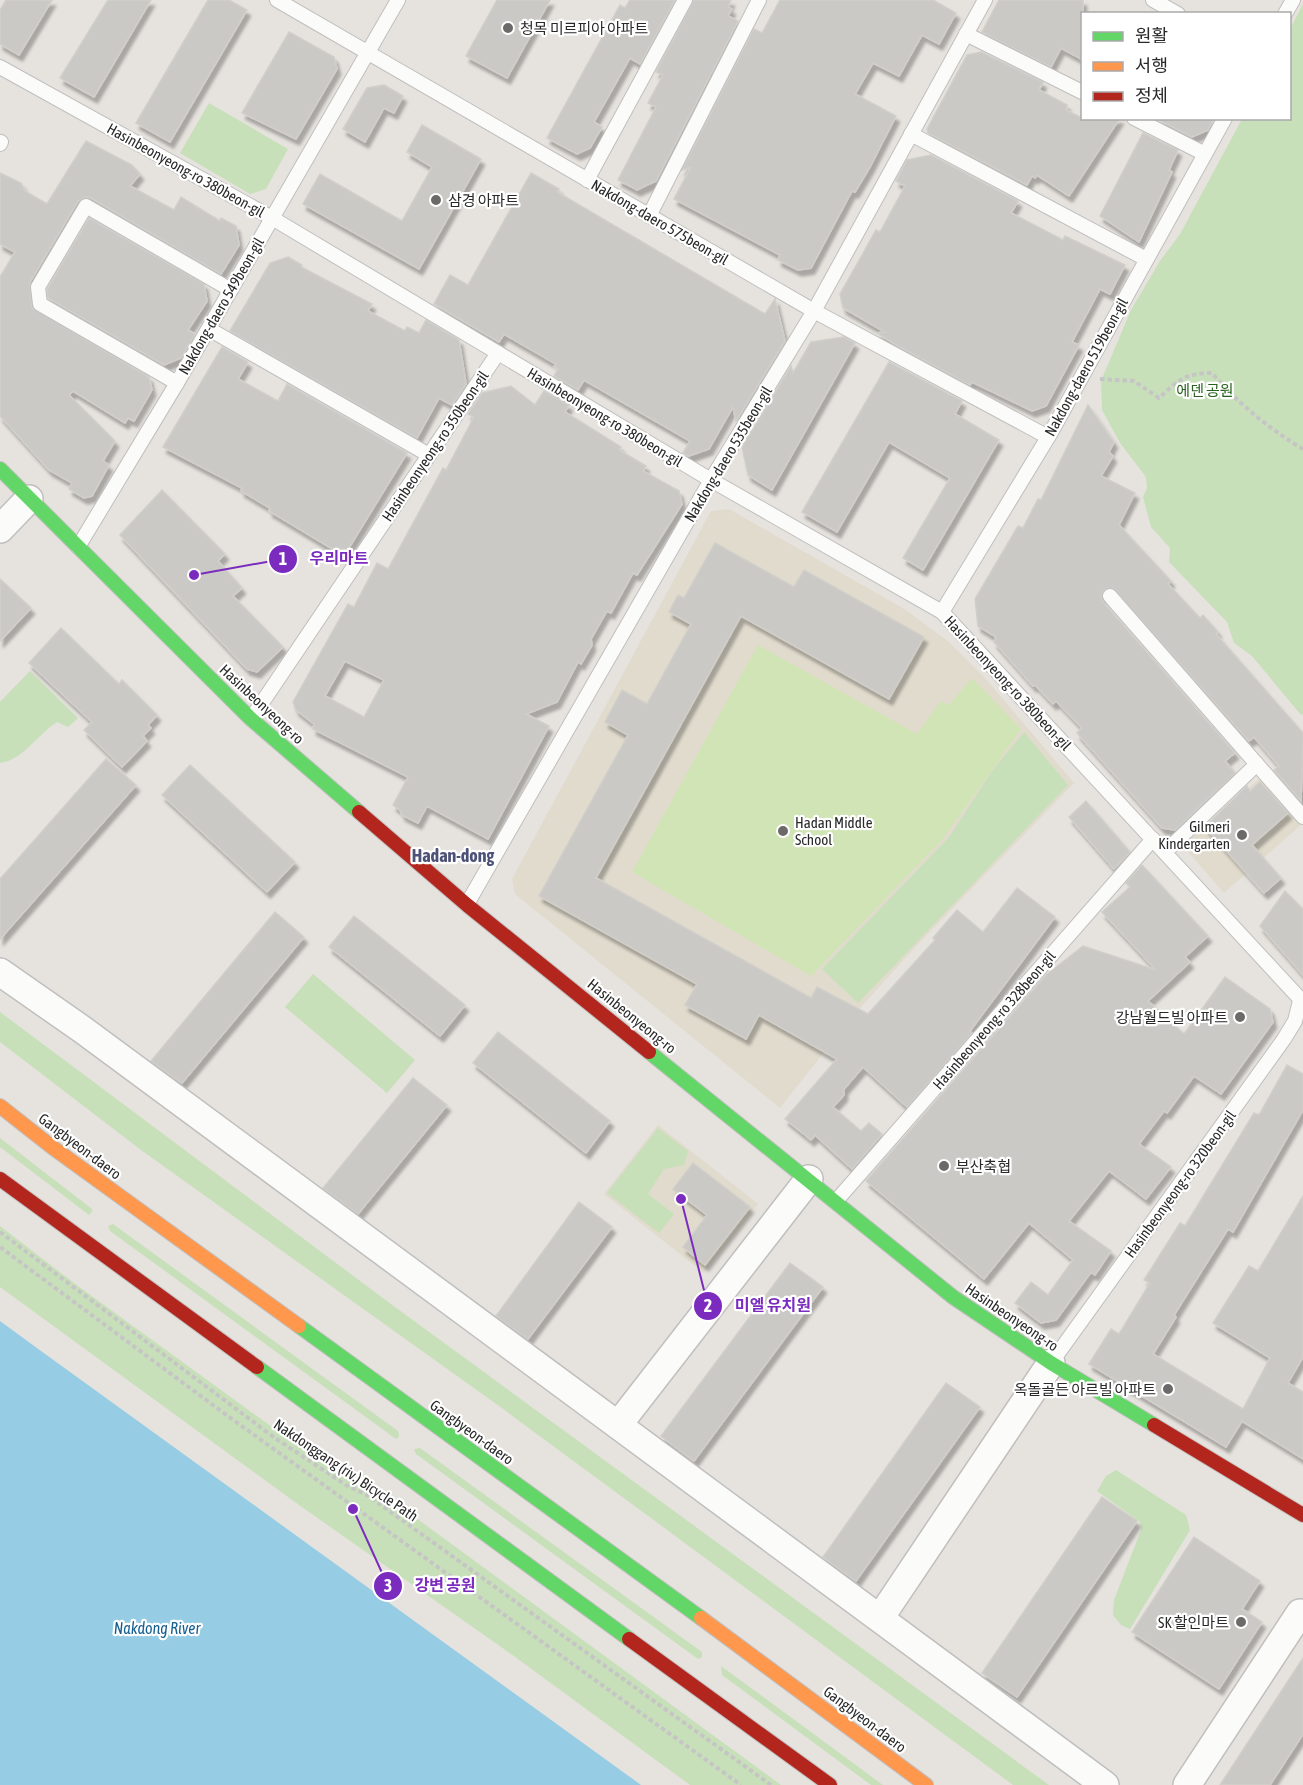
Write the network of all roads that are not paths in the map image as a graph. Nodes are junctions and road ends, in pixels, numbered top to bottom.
1 (277, 0) edge
2 (398, 0) edge
3 (685, 0) edge
4 (759, 0) edge
5 (985, 0) edge
6 (1153, 0) edge
7 (1174, 12) edge
8 (966, 34) junction
9 (368, 54) junction
10 (0, 67) edge
11 (1081, 91) edge
12 (1138, 120) edge
13 (1224, 120) edge
14 (911, 134) junction
15 (1205, 154) junction
16 (587, 180) junction
17 (649, 216) junction
18 (272, 218) junction
19 (1146, 258) junction
20 (231, 290) junction
21 (814, 311) junction
22 (208, 329) junction
23 (498, 353) junction
24 (177, 383) junction
25 (1048, 437) junction
26 (429, 455) junction
27 (0, 469) edge
28 (711, 480) junction
29 (29, 499) junction
30 (0, 529) edge
31 (78, 549) junction
32 (1110, 596) dead end
33 (942, 612) junction
34 (251, 719) junction
35 (1257, 765) junction
36 (1303, 817) edge
37 (1153, 839) junction
38 (1165, 852) junction
39 (466, 905) junction
40 (0, 972) edge
41 (1301, 1001) edge
42 (0, 1106) edge
43 (0, 1179) edge
44 (809, 1179) junction
45 (836, 1201) junction
46 (1051, 1363) junction
47 (618, 1425) junction
48 (1303, 1515) edge
49 (1303, 1615) edge
50 (880, 1618) junction
51 (830, 1785) edge
52 (926, 1785) edge
53 (1105, 1785) edge
54 (1187, 1785) edge

1 - 9 lane, Nakdong-daero 575beon-gil
2 - 9 lane, Nakdong-daero 549beon-gil
3 - 16 lane
4 - 17 lane
5 - 8 lane, Nakdong-daero 535beon-gil
6 - 7 lane
8 - 11 lane
8 - 14 lane, Nakdong-daero 535beon-gil
9 - 16 lane, Nakdong-daero 575beon-gil
9 - 18 lane, Nakdong-daero 549beon-gil
10 - 18 lane, Hasinbeonyeong-ro 380beon-gil
12 - 15 lane
13 - 15 lane, Nakdong-daero 519beon-gil
14 - 19 lane
14 - 21 lane, Nakdong-daero 535beon-gil
15 - 19 lane, Nakdong-daero 519beon-gil
16 - 17 lane, Nakdong-daero 575beon-gil
17 - 21 lane, Nakdong-daero 575beon-gil
18 - 20 lane, Nakdong-daero 549beon-gil
18 - 23 lane, Hasinbeonyeong-ro 380beon-gil
19 - 25 lane, Nakdong-daero 519beon-gil
20 - 22 lane, Nakdong-daero 549beon-gil
20 - 24 lane
21 - 25 lane, Nakdong-daero 575beon-gil
21 - 28 lane, Nakdong-daero 535beon-gil
22 - 24 lane, Nakdong-daero 549beon-gil
22 - 26 lane
23 - 26 lane, Hasinbeonyeong-ro 350beon-gil
23 - 28 lane, Hasinbeonyeong-ro 380beon-gil
24 - 31 lane, Nakdong-daero 549beon-gil
25 - 33 lane, Nakdong-daero 519beon-gil
26 - 34 lane, Hasinbeonyeong-ro 350beon-gil
27 - 29 main road, Hasinbeonyeong-ro
28 - 33 lane, Hasinbeonyeong-ro 380beon-gil
28 - 39 lane, Nakdong-daero 535beon-gil
29 - 30 street
29 - 31 main road, Hasinbeonyeong-ro
31 - 34 main road, Hasinbeonyeong-ro
32 - 35 lane
33 - 37 lane, Hasinbeonyeong-ro 380beon-gil
34 - 39 main road, Hasinbeonyeong-ro
35 - 36 lane
35 - 38 lane
37 - 38 lane, Hasinbeonyeong-ro 380beon-gil
37 - 45 lane, Hasinbeonyeong-ro 328beon-gil
38 - 41 lane
39 - 44 main road, Hasinbeonyeong-ro
40 - 47 street
41 - 46 lane, Hasinbeonyeong-ro 320beon-gil
42 - 52 main road, Gangbyeon-daero
43 - 51 main road
44 - 45 main road, Hasinbeonyeong-ro
44 - 47 street
45 - 46 main road, Hasinbeonyeong-ro
46 - 48 main road, Hasinbeonyeong-ro
46 - 50 street
47 - 50 street
49 - 54 street
50 - 53 street

